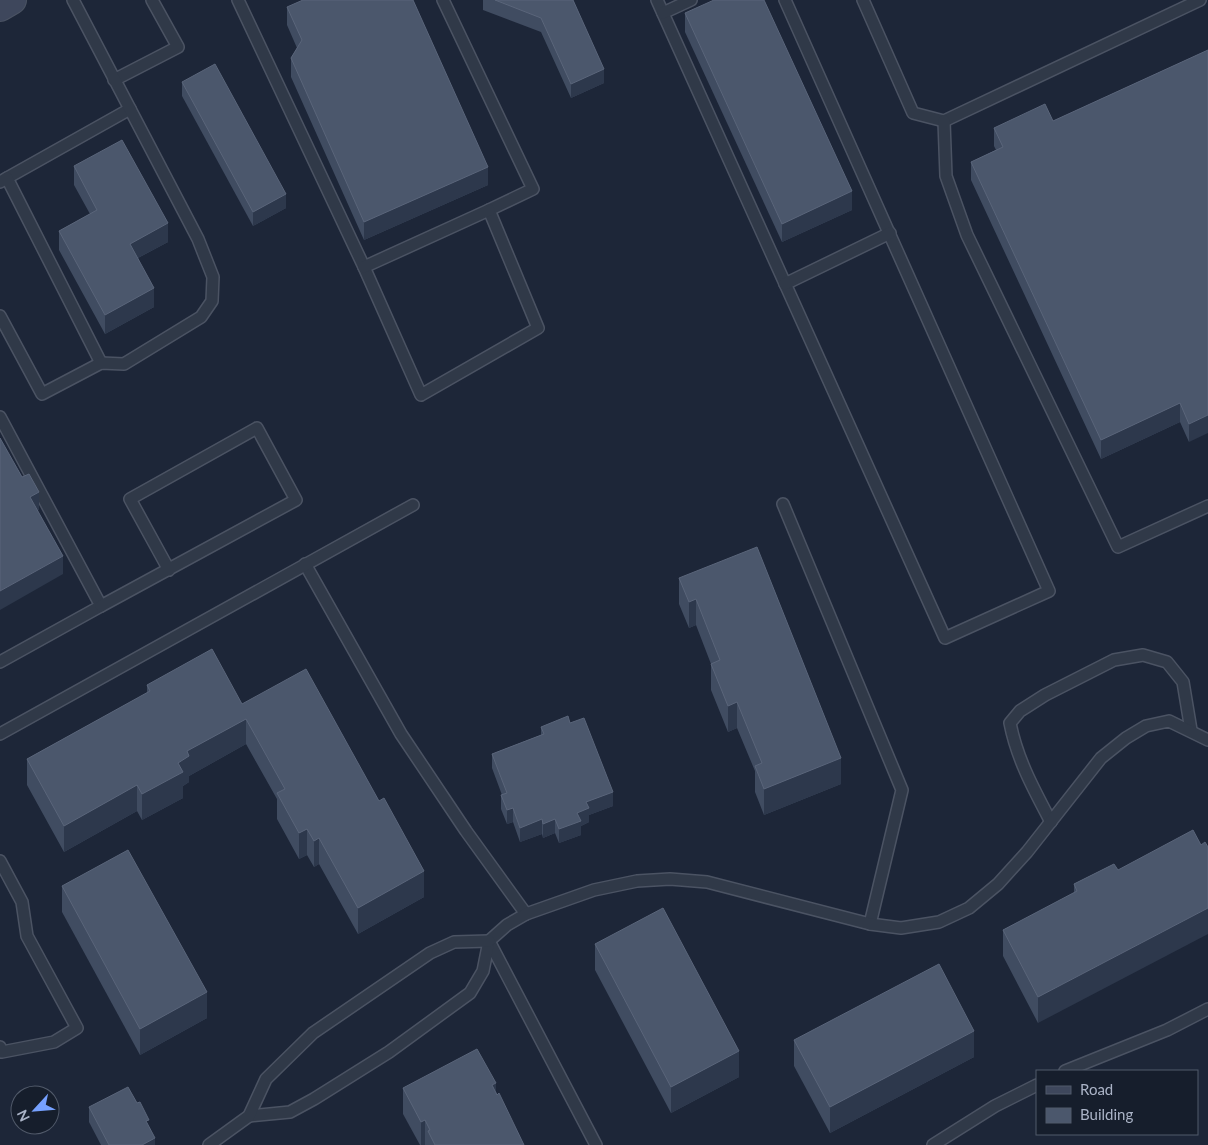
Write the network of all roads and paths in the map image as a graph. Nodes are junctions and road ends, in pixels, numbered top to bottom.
1 (12, 0) edge
2 (73, 0) edge
3 (152, 0) edge
4 (238, 0) edge
5 (443, 0) edge
6 (657, 0) edge
7 (692, 0) edge
8 (785, 0) edge
9 (863, 0) edge
10 (1200, 0) edge
11 (0, 7) edge
12 (663, 13) junction
13 (114, 80) junction
14 (130, 109) junction
15 (944, 121) junction
16 (3, 180) edge
17 (490, 210) junction
18 (890, 233) junction
19 (364, 267) junction
20 (785, 284) junction
21 (0, 316) edge
22 (101, 363) junction
23 (0, 417) edge
24 (783, 504) dead end
25 (413, 505) dead end
26 (1208, 506) edge
27 (305, 564) junction
28 (169, 570) junction
29 (101, 606) junction
30 (0, 662) edge
31 (1190, 730) junction
32 (0, 734) edge
33 (1208, 740) edge
34 (1051, 822) junction
35 (0, 860) edge
36 (526, 914) junction
37 (870, 924) junction
38 (489, 941) junction
39 (1208, 1009) edge
40 (0, 1047) edge
41 (1067, 1070) edge
42 (1036, 1086) edge
43 (249, 1116) junction
44 (209, 1145) edge
45 (596, 1145) edge
46 (933, 1145) edge

1 - 11 main road
2 - 13 lane
3 - 13 lane
4 - 19 lane
5 - 17 lane
6 - 12 lane
7 - 12 lane
8 - 18 lane
9 - 15 lane
10 - 15 lane
12 - 20 lane
13 - 14 lane
14 - 16 lane
14 - 22 lane
15 - 26 lane
16 - 22 lane
17 - 19 lane
17 - 19 lane
18 - 20 lane
18 - 20 lane
21 - 22 lane
23 - 29 lane
24 - 37 lane
25 - 27 lane
27 - 32 lane
27 - 36 lane
28 - 28 lane
28 - 29 lane
29 - 30 lane
31 - 33 lane
31 - 34 lane
31 - 34 lane
34 - 37 lane
35 - 40 lane
36 - 37 lane
36 - 38 lane
38 - 43 lane
38 - 43 lane
38 - 45 lane
39 - 41 lane
42 - 46 lane
43 - 44 lane

